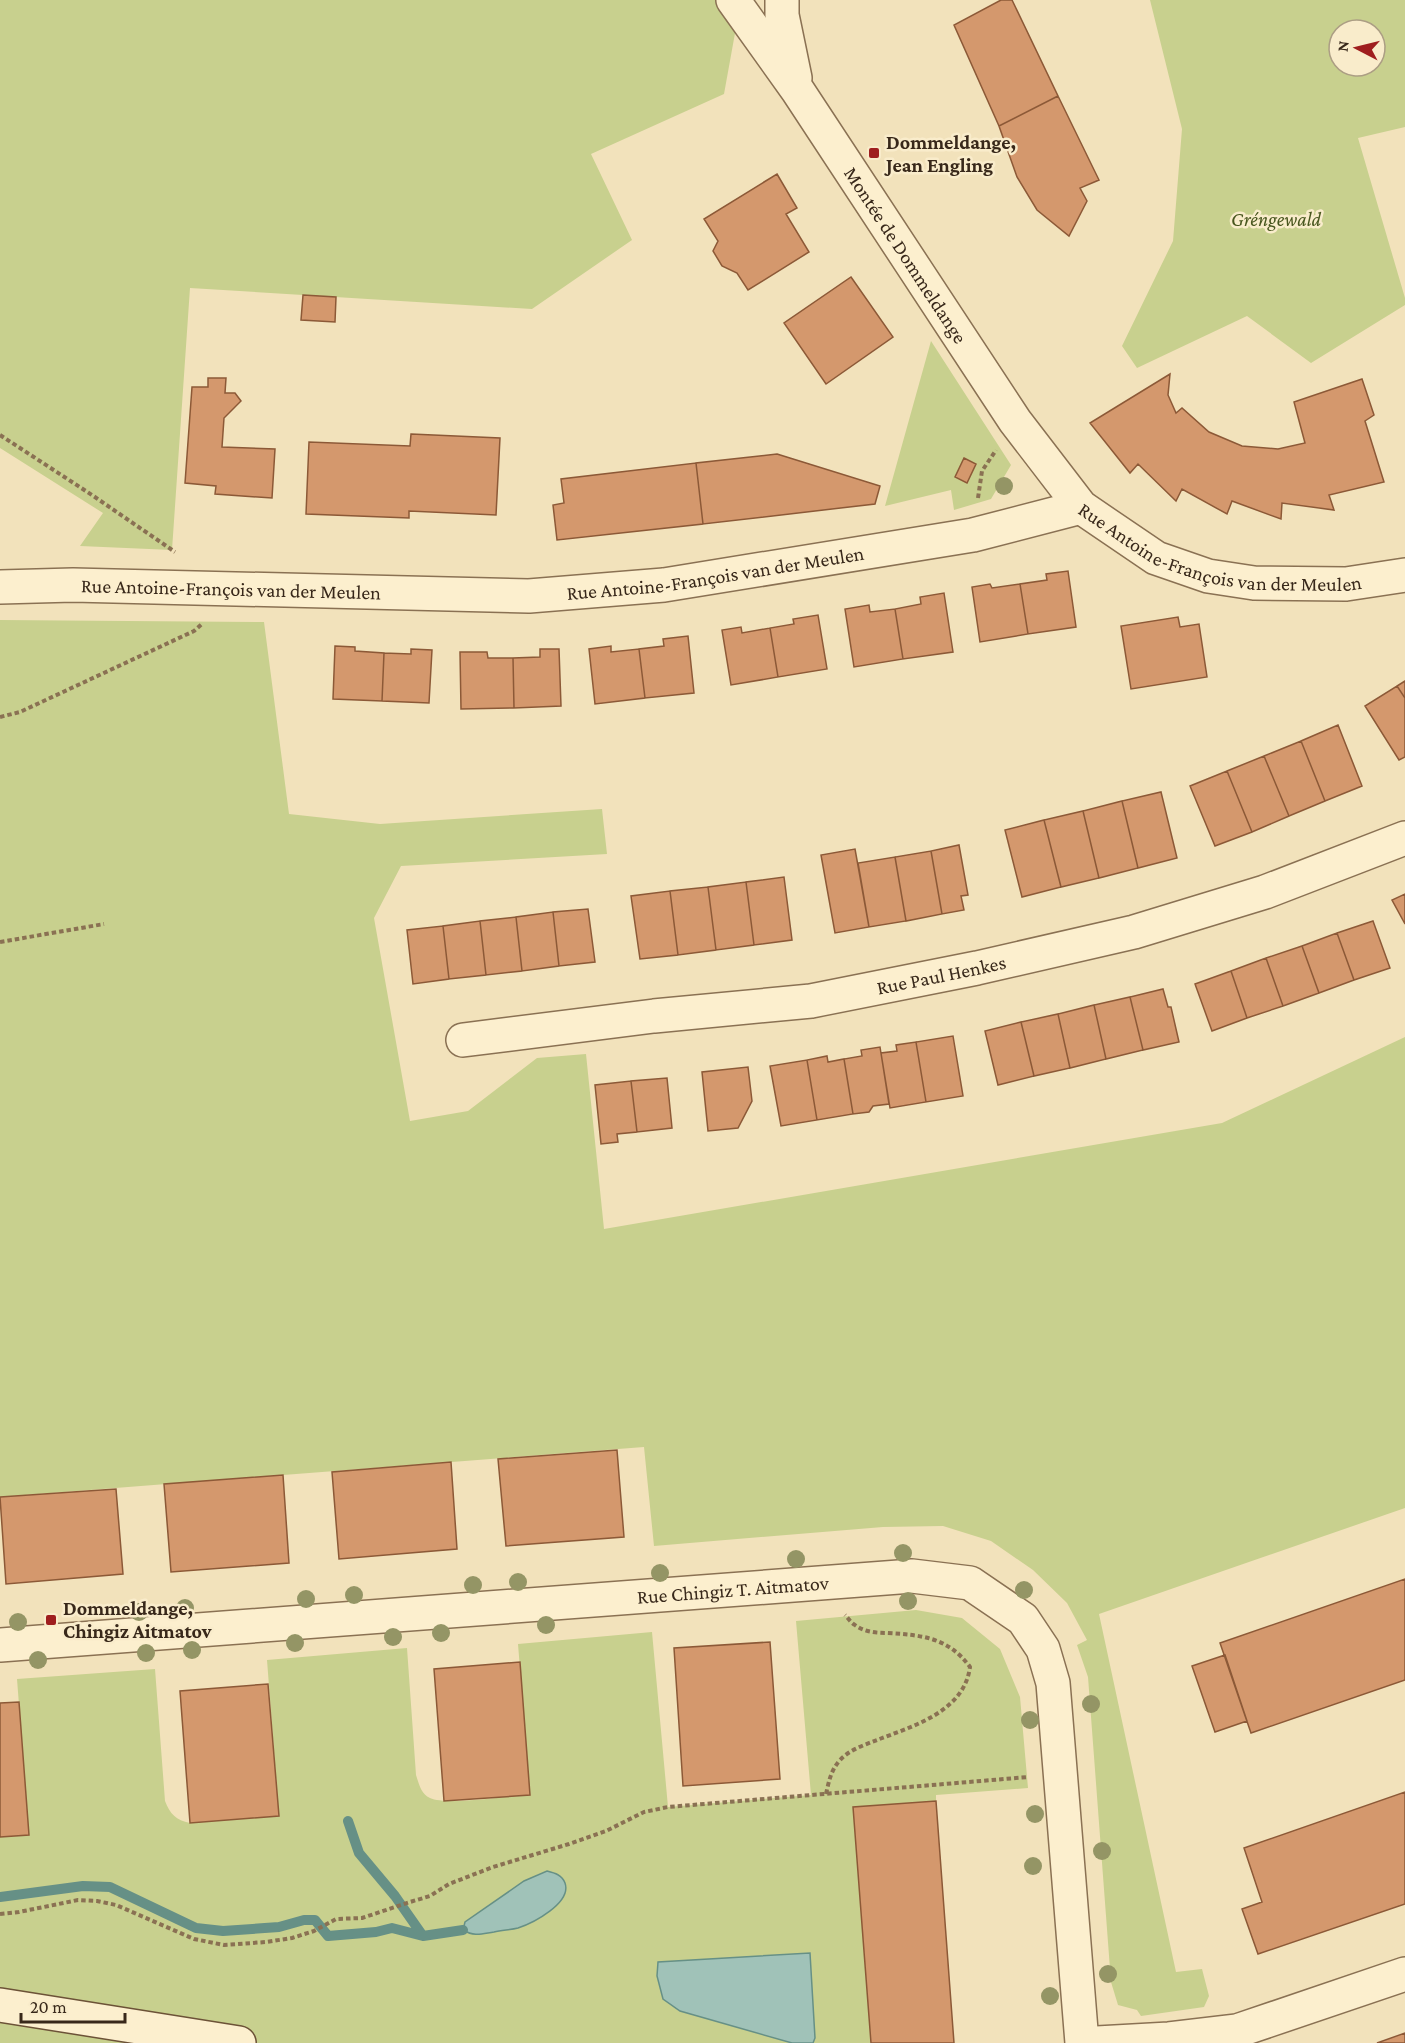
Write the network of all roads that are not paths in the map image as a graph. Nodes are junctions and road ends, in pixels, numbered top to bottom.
1 (733, 0) edge
2 (782, 0) edge
3 (798, 91) junction
4 (1081, 507) junction
5 (1405, 575) edge
6 (0, 587) edge
7 (1405, 838) edge
8 (463, 1040) dead end
9 (0, 1645) edge
10 (1405, 1974) edge
11 (0, 2005) edge
12 (239, 2043) edge
13 (1082, 2043) edge
14 (1097, 2043) edge

1 - 3 street, Montée de Dommeldange
2 - 3 street
3 - 4 street, Montée de Dommeldange
4 - 5 street, Rue Antoine-François van der Meulen
4 - 6 street, Rue Antoine-François van der Meulen
7 - 8 street, Rue Paul Henkes
9 - 13 street, Rue Chingiz T. Aitmatov
10 - 14 street
11 - 12 street

